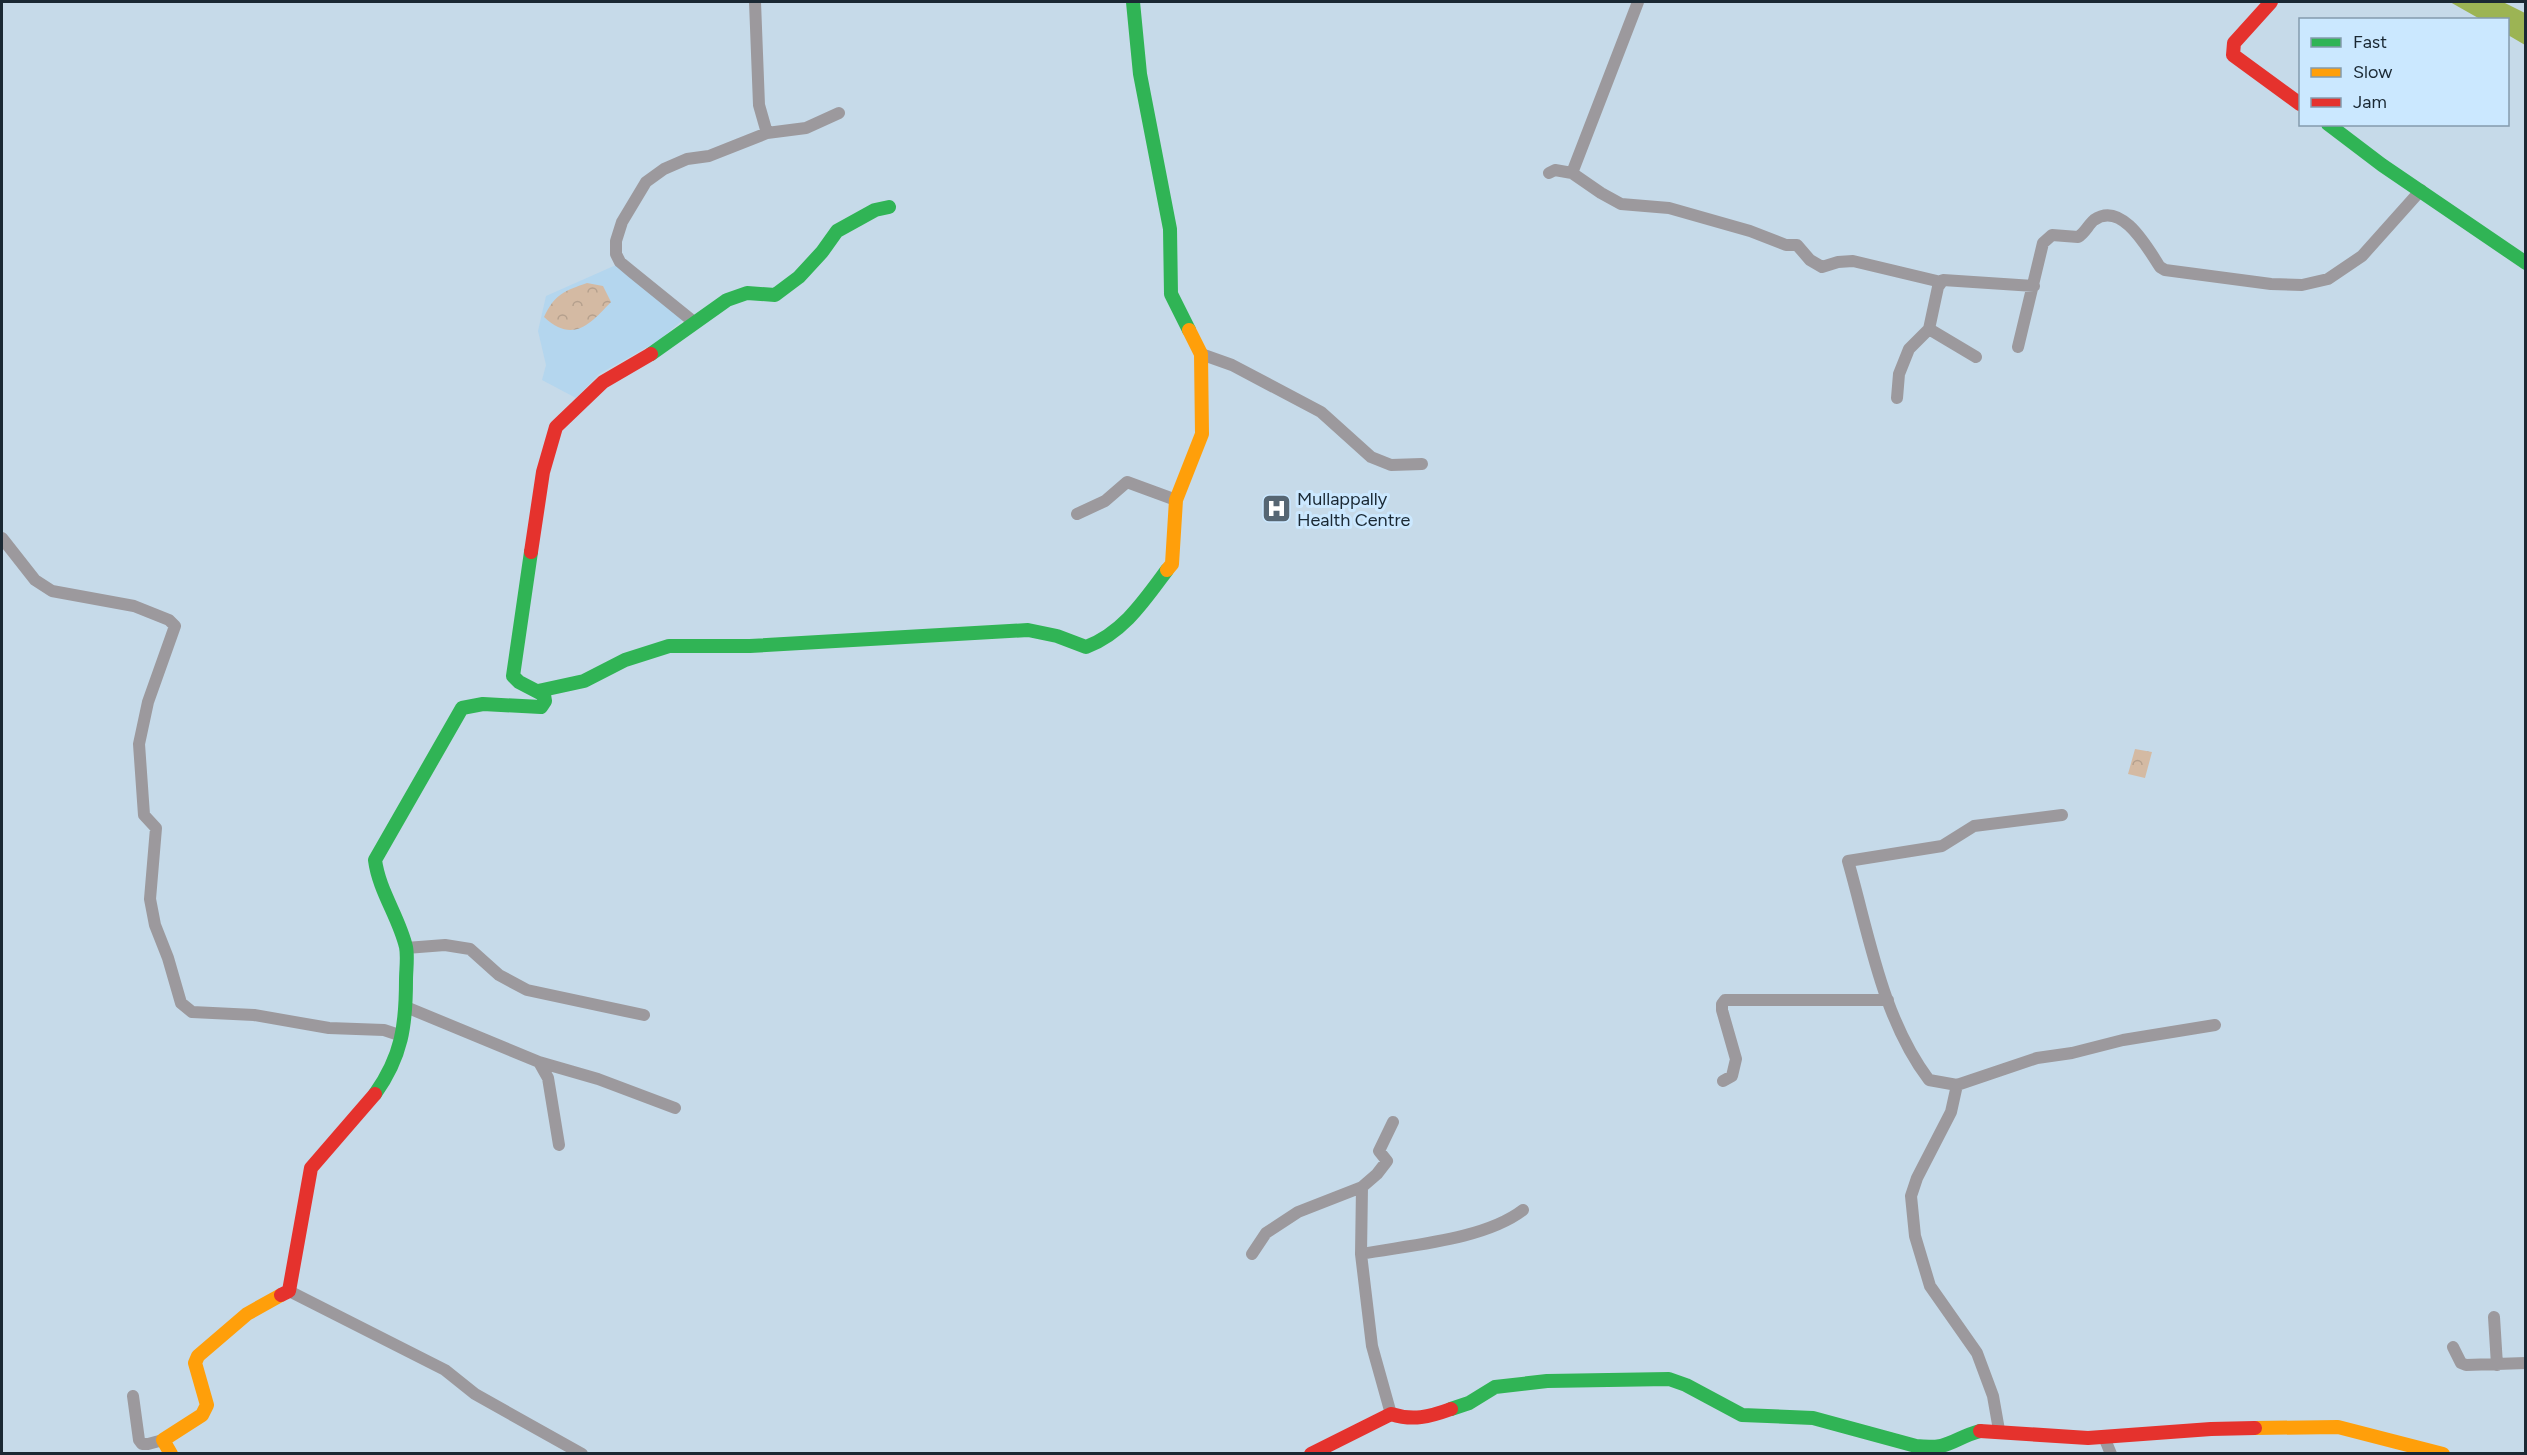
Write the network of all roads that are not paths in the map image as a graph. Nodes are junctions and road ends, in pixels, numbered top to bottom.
1 (755, 2) edge
2 (1133, 2) edge
3 (1638, 2) edge
4 (2271, 2) edge
5 (2299, 103) edge
6 (839, 113) dead end
7 (2331, 126) edge
8 (767, 133) junction
9 (1549, 173) dead end
10 (1572, 173) junction
11 (2421, 189) junction
12 (889, 207) dead end
13 (2526, 263) edge
14 (1941, 282) junction
15 (2034, 286) junction
16 (696, 323) junction
17 (1929, 329) junction
18 (2018, 347) dead end
19 (1201, 354) junction
20 (1976, 357) dead end
21 (1897, 398) dead end
22 (1422, 464) dead end
23 (1176, 500) junction
24 (1077, 514) dead end
25 (2, 538) edge
26 (538, 691) junction
27 (2062, 814) dead end
28 (406, 948) junction
29 (1887, 1000) junction
30 (406, 1007) junction
31 (644, 1015) dead end
32 (2215, 1025) dead end
33 (402, 1036) junction
34 (539, 1062) junction
35 (1723, 1081) dead end
36 (1958, 1086) junction
37 (675, 1108) dead end
38 (1393, 1122) dead end
39 (558, 1145) dead end
40 (1362, 1187) junction
41 (1523, 1210) dead end
42 (1252, 1254) dead end
43 (1360, 1254) junction
44 (289, 1291) junction
45 (2494, 1317) dead end
46 (2453, 1347) dead end
47 (2526, 1363) edge
48 (2497, 1365) junction
49 (133, 1396) dead end
50 (1391, 1414) junction
51 (1999, 1430) junction
52 (2104, 1437) junction
53 (163, 1440) junction
54 (171, 1454) edge
55 (582, 1454) edge
56 (1311, 1454) edge
57 (2111, 1454) edge
58 (2443, 1454) edge

1 - 8 street
2 - 19 street
3 - 10 street
4 - 5 street
6 - 8 street
7 - 11 street
8 - 16 street
9 - 10 street
10 - 14 street
11 - 13 street
11 - 15 street
12 - 16 street
14 - 15 street
14 - 17 street
15 - 18 street
16 - 26 street
17 - 20 street
17 - 21 street
19 - 22 street
19 - 23 street
23 - 24 street
23 - 26 street
25 - 33 street
26 - 28 street
27 - 29 street
28 - 30 street
28 - 31 street
29 - 35 street
29 - 36 street
30 - 33 street
30 - 34 street
32 - 36 street
33 - 44 street
34 - 37 street
34 - 39 street
36 - 51 street
38 - 40 street
40 - 42 street
40 - 43 street
41 - 43 street
43 - 50 street
44 - 53 street
44 - 55 street
45 - 48 street
46 - 48 street
47 - 48 street
49 - 53 street
50 - 51 street
50 - 56 street
51 - 52 street
52 - 57 street
52 - 58 street
53 - 54 street

